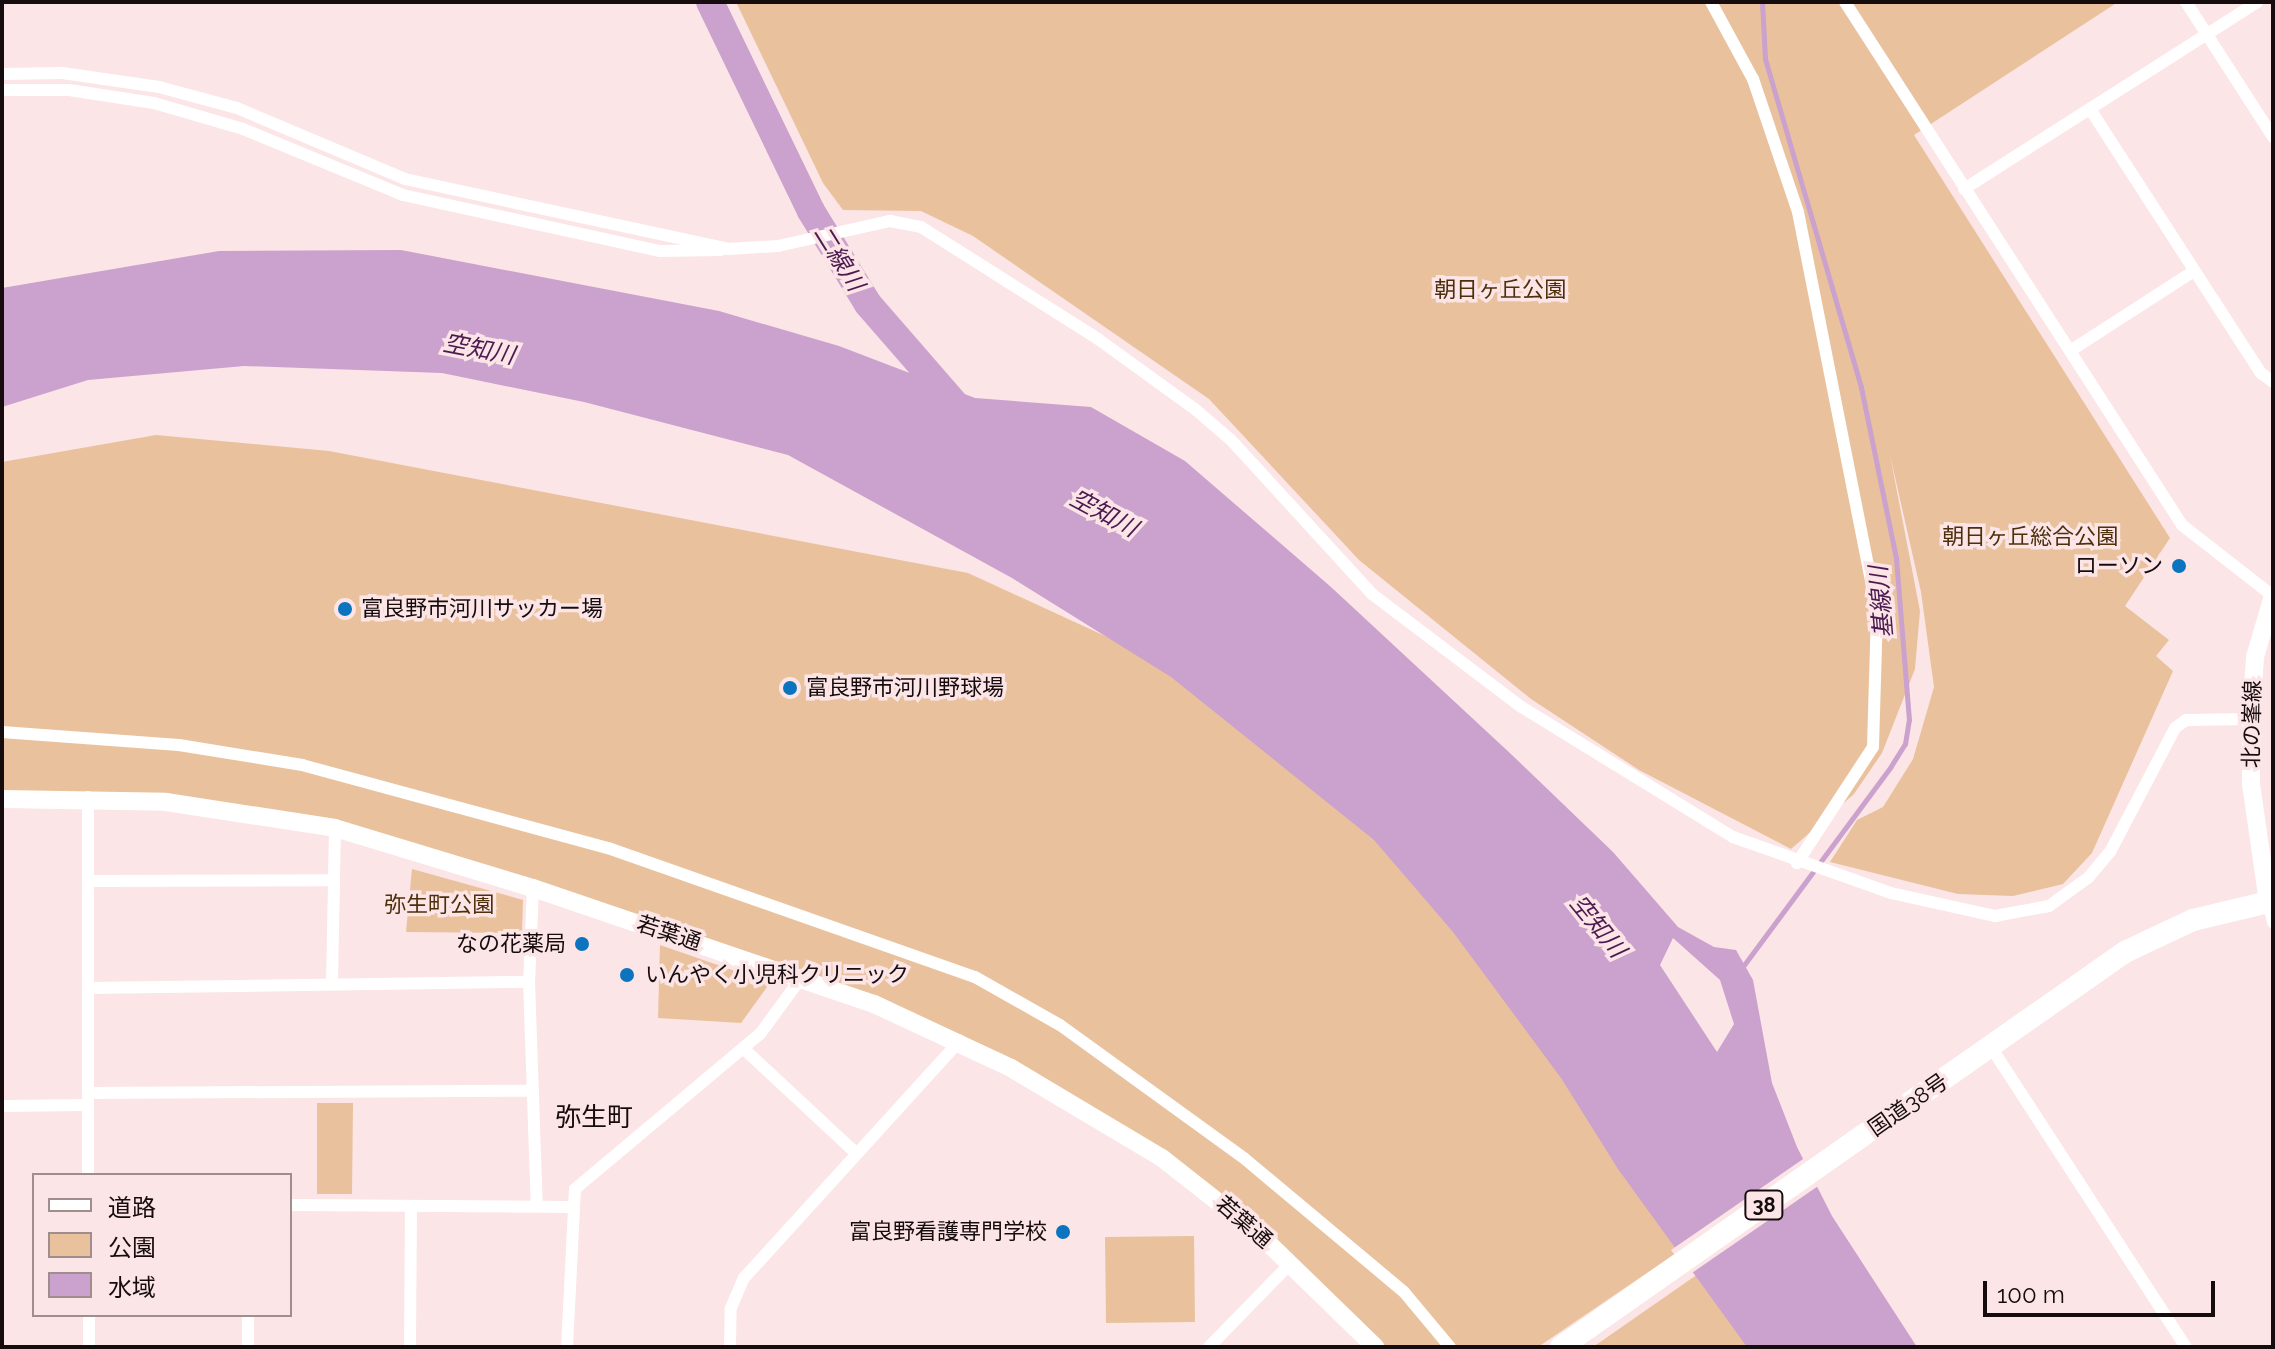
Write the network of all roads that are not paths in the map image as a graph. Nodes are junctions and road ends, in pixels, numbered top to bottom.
1 (1711, 2) edge
2 (1845, 2) edge
3 (2186, 2) edge
4 (2257, 2) edge
5 (2207, 34) junction
6 (2, 67) edge
7 (2, 74) edge
8 (2, 90) edge
9 (2090, 109) junction
10 (2273, 137) edge
11 (1964, 189) junction
12 (728, 249) junction
13 (2194, 271) junction
14 (2070, 351) junction
15 (2273, 382) edge
16 (2273, 596) edge
17 (2251, 719) junction
18 (2, 732) edge
19 (88, 797) junction
20 (2, 799) edge
21 (335, 828) junction
22 (1797, 863) junction
23 (331, 880) junction
24 (88, 881) junction
25 (533, 888) junction
26 (2271, 908) edge
27 (799, 981) junction
28 (529, 982) junction
29 (332, 984) junction
30 (88, 988) junction
31 (960, 1041) junction
32 (1991, 1047) junction
33 (744, 1049) junction
34 (533, 1091) junction
35 (88, 1099) junction
36 (2, 1106) edge
37 (855, 1152) junction
38 (88, 1173) edge
39 (292, 1205) edge
40 (537, 1206) junction
41 (411, 1207) junction
42 (571, 1207) junction
43 (1290, 1264) junction
44 (89, 1317) edge
45 (248, 1317) edge
46 (89, 1347) edge
47 (248, 1347) edge
48 (410, 1347) edge
49 (567, 1347) edge
50 (730, 1347) edge
51 (1209, 1347) edge
52 (1375, 1347) edge
53 (1450, 1347) edge
54 (1561, 1347) edge
55 (2186, 1347) edge

1 - 22 street
2 - 11 street
3 - 5 street
4 - 5 street
5 - 9 street
5 - 10 street
6 - 7 street
7 - 12 street
8 - 12 street
9 - 11 street
9 - 13 street
11 - 14 street
12 - 22 street
13 - 14 street
13 - 15 street
14 - 16 street
16 - 17 street, 北の峯線
17 - 22 street
17 - 26 street, 北の峯線
18 - 53 street
19 - 20 street, 若葉通
19 - 21 street, 若葉通
19 - 24 street
21 - 23 street
21 - 25 street, 若葉通
23 - 24 street
23 - 29 street
24 - 30 street
25 - 27 street, 若葉通
25 - 28 street
26 - 32 highway, 国道38号 / 38
27 - 31 street, 若葉通
27 - 33 street
28 - 29 street
28 - 34 street
29 - 30 street
30 - 35 street
31 - 37 street
31 - 43 street, 若葉通
32 - 54 highway, 国道38号 / 38
32 - 55 street
33 - 37 street
33 - 42 street
34 - 35 street
34 - 40 street
35 - 36 street
35 - 38 street
37 - 50 street
39 - 41 street
40 - 41 street
40 - 42 street
41 - 48 street
42 - 49 street
43 - 51 street
43 - 52 street, 若葉通
44 - 46 street
45 - 47 street

